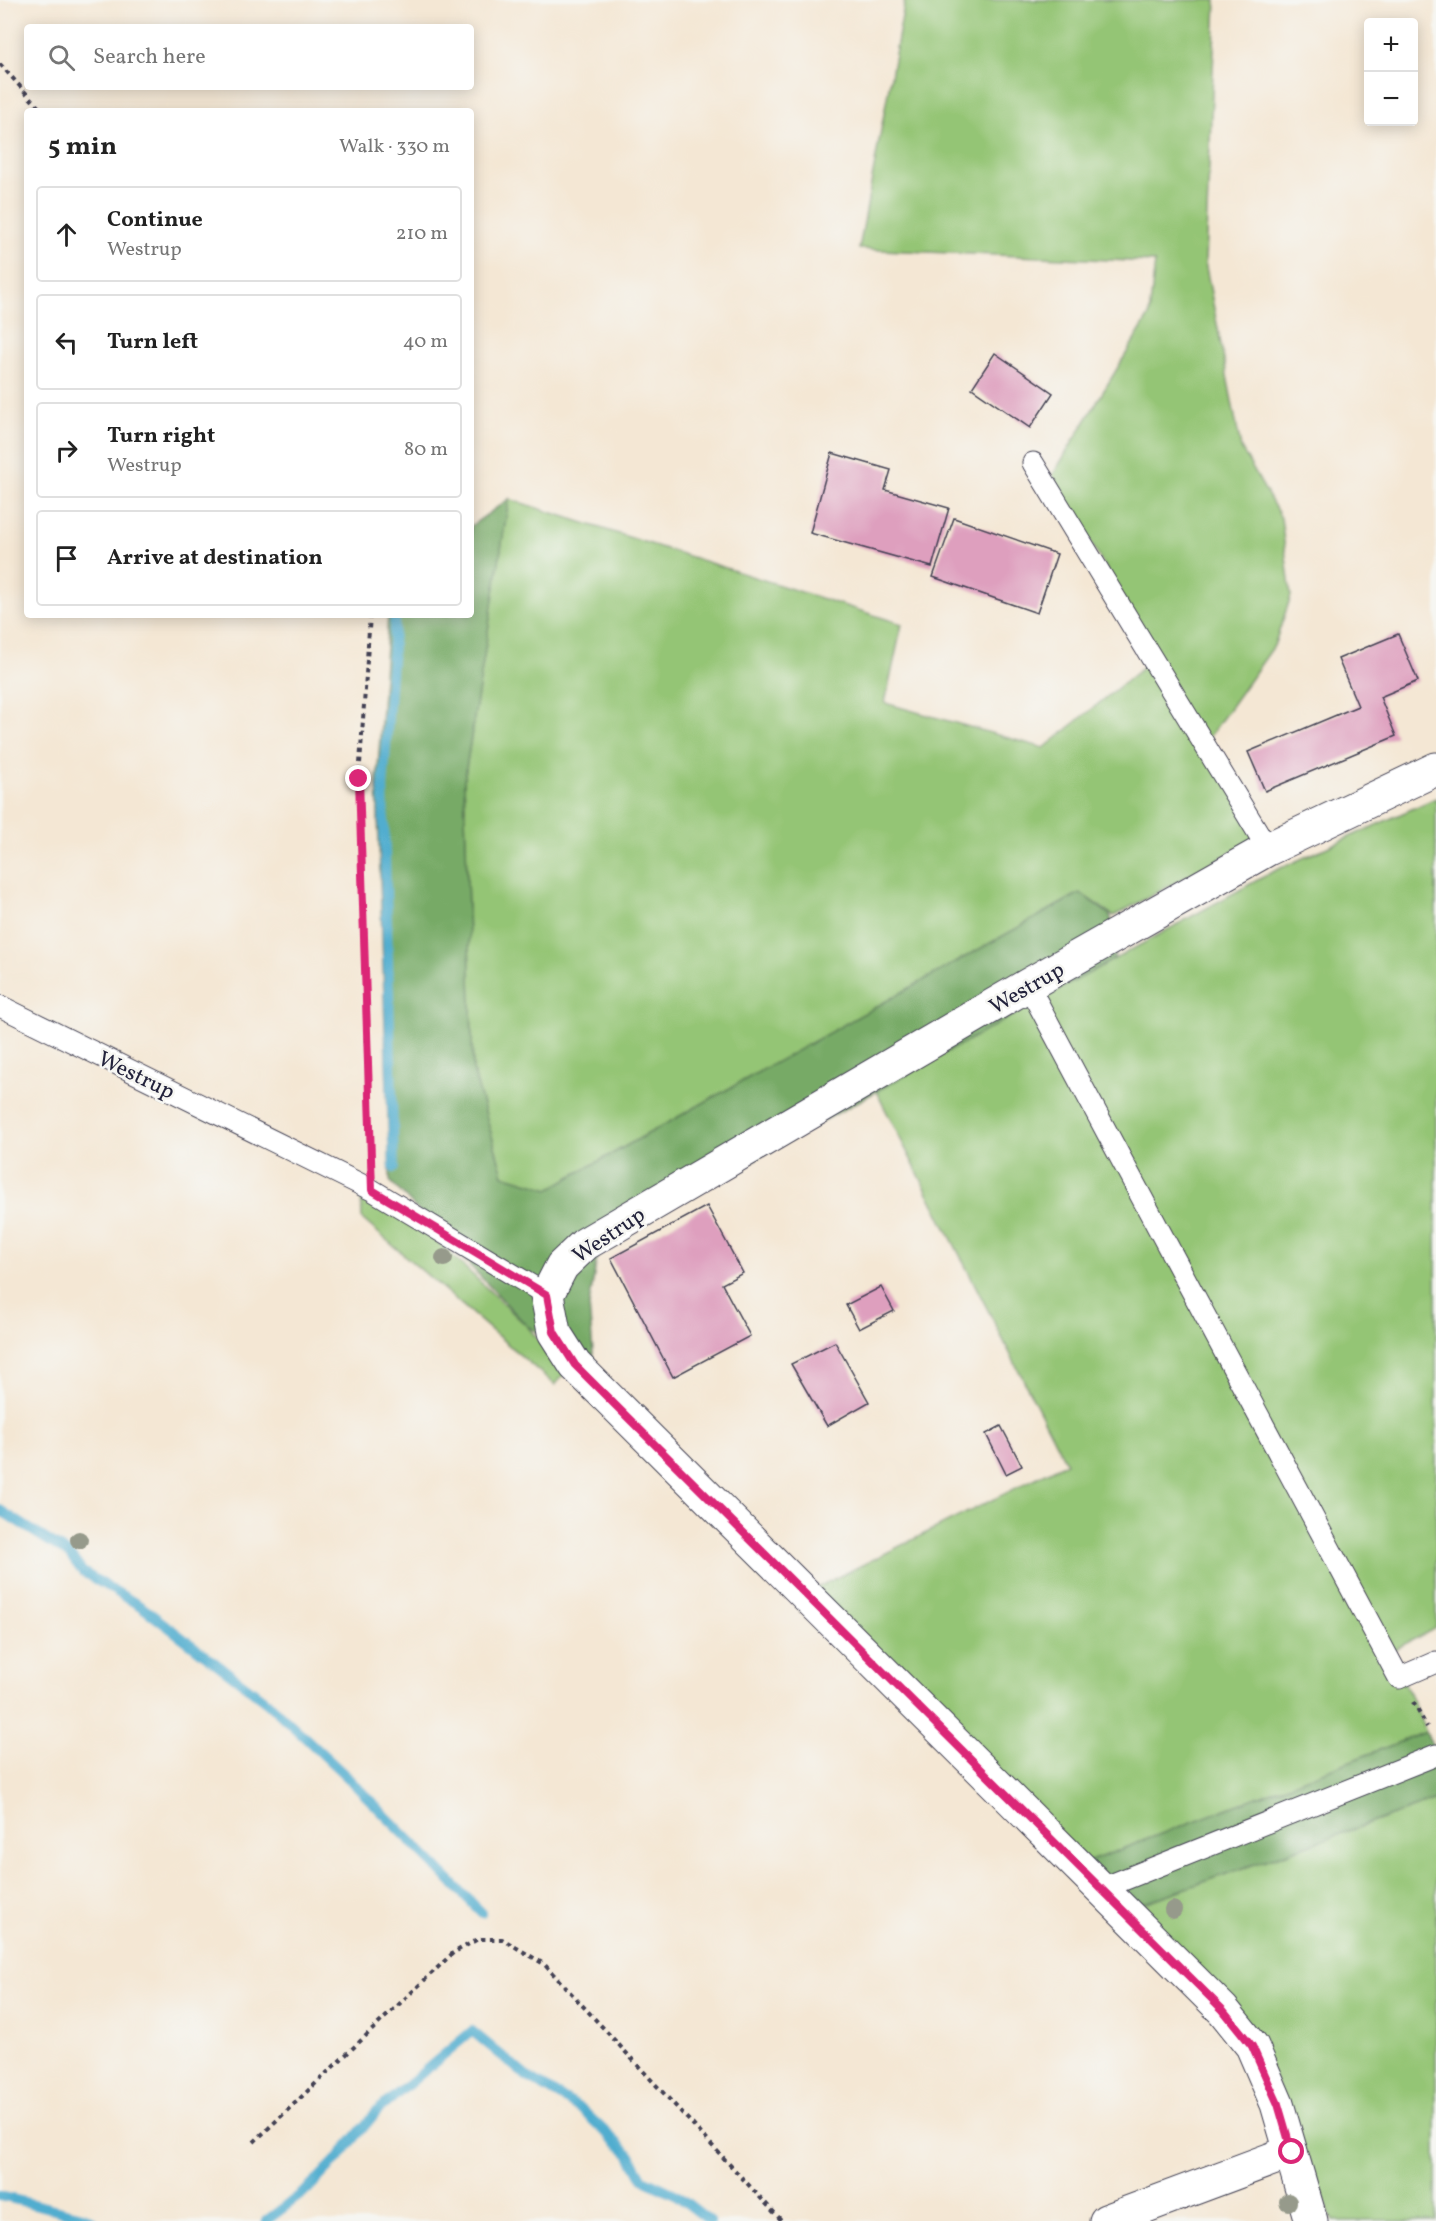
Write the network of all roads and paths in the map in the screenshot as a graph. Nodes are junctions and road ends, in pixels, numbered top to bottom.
1 (0, 64) edge
2 (39, 108) edge
3 (1034, 463) dead end
4 (370, 618) edge
5 (1436, 769) edge
6 (1268, 849) junction
7 (1028, 986) junction
8 (0, 1006) edge
9 (372, 1190) junction
10 (547, 1295) junction
11 (1436, 1662) edge
12 (1399, 1678) junction
13 (1431, 1733) dead end
14 (1436, 1755) edge
15 (1103, 1888) junction
16 (254, 2142) dead end
17 (1292, 2152) junction
18 (782, 2221) edge
19 (1106, 2221) edge
20 (1311, 2221) edge

1 - 2 path
3 - 6 lane
4 - 9 path
5 - 6 street, Westrup
6 - 7 street, Westrup
7 - 10 street, Westrup
7 - 12 lane
8 - 9 lane, Westrup
9 - 10 lane, Westrup
10 - 15 street
11 - 12 lane
12 - 13 path
14 - 15 lane
15 - 17 street
16 - 18 path
17 - 19 street
17 - 20 street

